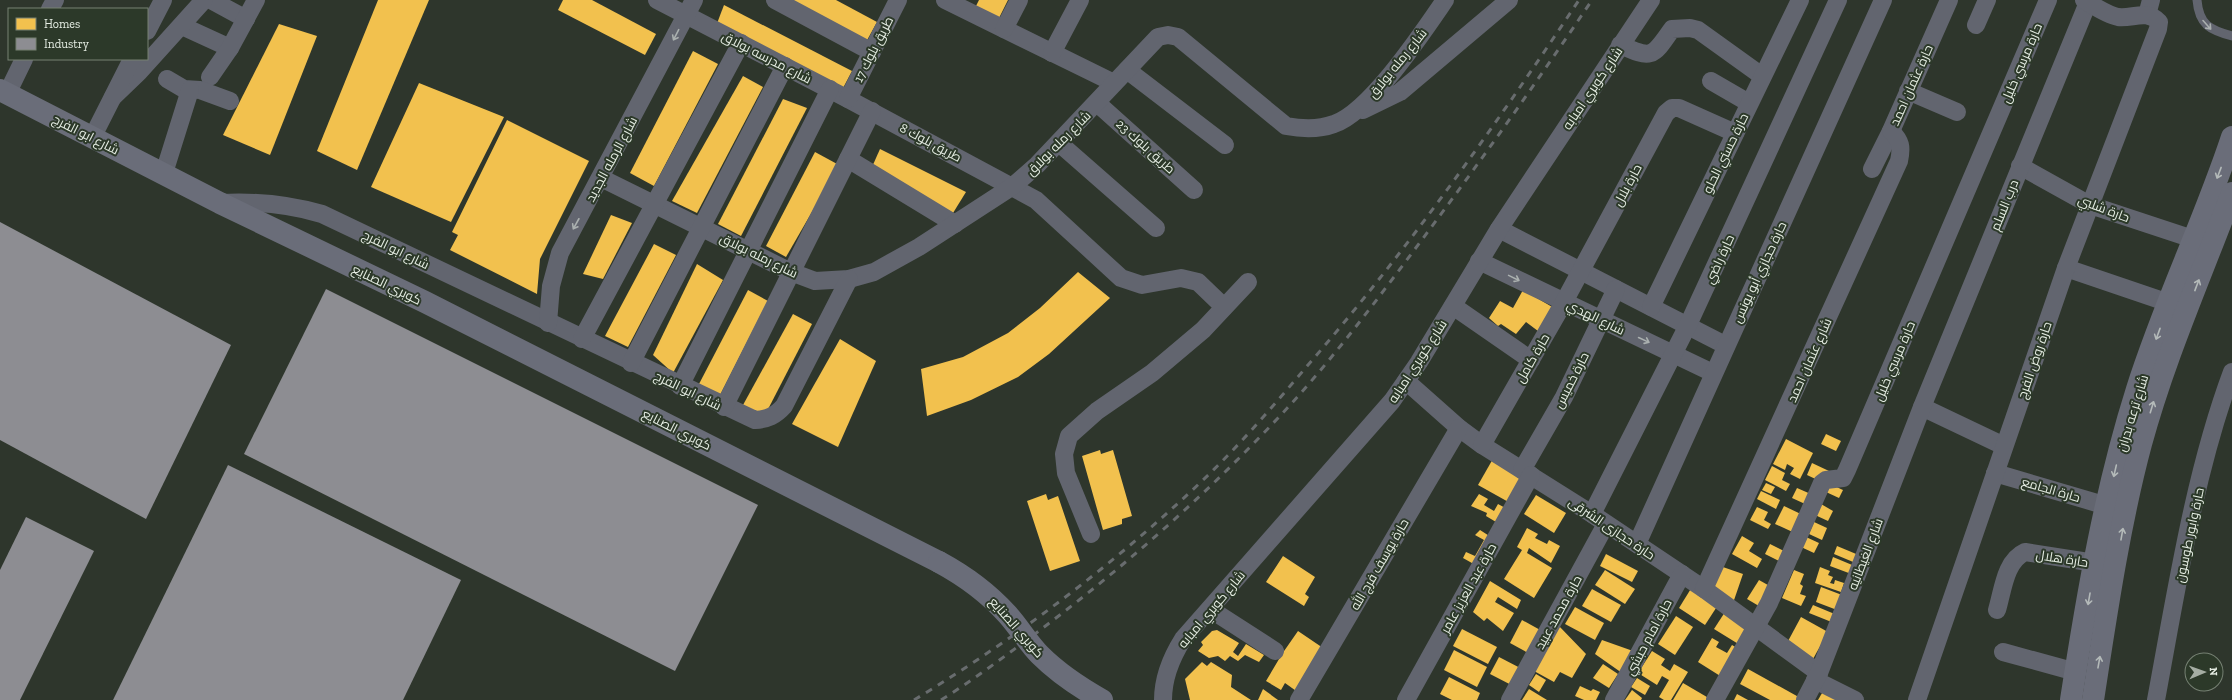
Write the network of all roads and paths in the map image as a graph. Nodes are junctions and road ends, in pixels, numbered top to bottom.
1 (163, 0) edge
2 (204, 0) edge
3 (211, 0) edge
4 (256, 0) edge
5 (657, 0) edge
6 (775, 0) edge
7 (897, 0) edge
8 (1019, 0) edge
9 (1080, 0) edge
10 (1445, 0) edge
11 (1509, 0) edge
12 (1651, 0) edge
13 (1800, 0) edge
14 (1838, 0) edge
15 (1883, 0) edge
16 (1949, 0) edge
17 (1987, 0) edge
18 (2048, 0) edge
19 (2197, 0) edge
20 (951, 1) edge
21 (2087, 1) edge
22 (690, 7) edge
23 (2152, 13) edge
24 (246, 19) junction
25 (1976, 25) dead end
26 (182, 26) junction
27 (148, 29) edge
28 (1004, 29) junction
29 (2232, 36) edge
30 (741, 43) junction
31 (1620, 45) junction
32 (230, 48) junction
33 (872, 52) junction
34 (1052, 53) junction
35 (23, 60) edge
36 (132, 60) edge
37 (785, 66) junction
38 (1127, 70) junction
39 (1762, 76) junction
40 (210, 77) dead end
41 (167, 79) dead end
42 (1711, 81) dead end
43 (1114, 83) junction
44 (830, 89) junction
45 (190, 90) junction
46 (1908, 91) junction
47 (3, 92) edge
48 (113, 97) junction
49 (848, 99) junction
50 (230, 101) dead end
51 (1097, 103) junction
52 (1749, 103) junction
53 (872, 111) junction
54 (1957, 112) dead end
55 (1350, 117) junction
56 (1891, 131) junction
57 (1735, 133) junction
58 (2232, 136) edge
59 (92, 138) junction
60 (1059, 143) junction
61 (1225, 145) dead end
62 (848, 159) junction
63 (2020, 166) junction
64 (1872, 169) dead end
65 (164, 173) junction
66 (601, 178) junction
67 (1013, 186) junction
68 (1194, 190) dead end
69 (2232, 193) edge
70 (220, 203) junction
71 (654, 204) junction
72 (2090, 205) junction
73 (955, 224) junction
74 (701, 228) junction
75 (1156, 228) dead end
76 (1499, 229) junction
77 (2193, 239) junction
78 (748, 251) junction
79 (1479, 261) junction
80 (2066, 268) junction
81 (1581, 271) junction
82 (791, 272) junction
83 (849, 279) junction
84 (1248, 282) dead end
85 (1616, 289) junction
86 (1564, 302) junction
87 (2169, 303) junction
88 (1452, 306) junction
89 (1224, 307) junction
90 (1651, 307) junction
91 (1601, 320) junction
92 (548, 323) junction
93 (1688, 325) junction
94 (582, 339) junction
95 (1725, 345) junction
96 (1674, 354) junction
97 (1531, 360) junction
98 (631, 363) junction
99 (2232, 372) edge
100 (1714, 373) junction
101 (1406, 382) junction
102 (680, 386) junction
103 (724, 407) junction
104 (1922, 407) junction
105 (1459, 428) junction
106 (1482, 445) junction
107 (2004, 446) junction
108 (1526, 473) junction
109 (1995, 473) junction
110 (2107, 506) junction
111 (1599, 519) junction
112 (1090, 534) dead end
113 (1637, 544) junction
114 (2095, 563) junction
115 (1682, 574) junction
116 (1704, 589) junction
117 (1210, 609) junction
118 (1997, 610) dead end
119 (1756, 627) junction
120 (1275, 651) dead end
121 (2003, 652) dead end
122 (2076, 672) junction
123 (1817, 676) junction
124 (1165, 699) edge
125 (1102, 700) edge
126 (1300, 700) edge
127 (1406, 700) edge
128 (1510, 700) edge
129 (1614, 700) edge
130 (1715, 700) edge
131 (1805, 700) edge
132 (1855, 700) edge
133 (1917, 700) edge
134 (2071, 700) edge
135 (2093, 700) edge
136 (2156, 700) edge

1 - 27 street
2 - 26 street
3 - 24 street
4 - 24 street
5 - 22 street, شارع مدرسه بولاق
6 - 33 street
7 - 33 street, طريق بلوك 17
8 - 28 street
9 - 34 street
10 - 55 street, شارع رمله بولاق
11 - 55 street
12 - 31 street, شارع كوبري امبابه
13 - 39 street, حارة حسني الحلو
14 - 93 street, حارة راضي
15 - 95 street, حارة حجازي أبو يونس
16 - 46 street, حارة عثمان احمد
17 - 25 street
18 - 119 street, حارة مرسي خليل
19 -> 29 lane
20 - 28 street
21 - 23 street
21 - 63 street, درب السلم
22 - 30 street, شارع مدرسه بولاق
22 -> 66 street, شارع الرمله الجديد
23 - 72 street, حارة روض الفرج
24 - 32 street
26 - 32 street
26 - 48 street
28 - 34 street
30 - 37 street, شارع مدرسه بولاق
30 - 71 street
31 - 39 street
31 - 76 street, شارع كوبري امبابه
32 - 40 street
33 - 49 street, طريق بلوك 17
34 - 43 street
35 - 47 street
36 - 48 street
37 - 44 street, شارع مدرسه بولاق
37 - 74 street
38 - 43 street, شارع رمله بولاق
38 - 55 street, شارع رمله بولاق
38 - 61 street
39 - 52 street, حارة حسني الحلو
41 - 45 street
42 - 52 street
43 - 51 street, شارع رمله بولاق
44 - 49 street, شارع مدرسه بولاق
44 - 78 street
45 - 50 street
45 - 65 street
46 - 54 street
46 - 56 street, حارة عثمان احمد
47 - 59 main road, شارع ابو الفرج
48 - 59 street
49 - 53 street, طريق بلوك 8
51 - 60 street, شارع رمله بولاق
51 - 68 street, طريق بلوك 23
52 - 57 street, حارة حسني الحلو
53 - 62 street
53 - 67 street, طريق بلوك 8
56 - 64 street, حارة عثمان احمد
56 - 116 street, شارع عثمان احمد
57 - 81 street, حارة بلال
57 - 90 street, حارة حسني الحلو
58 -> 77 main road, شارع ترعه بدران
59 - 65 main road, شارع ابو الفرج
60 - 67 street, شارع رمله بولاق
60 - 75 street
62 - 73 street
62 - 82 street
63 - 72 street, حارة شلبي
63 - 104 street, درب السلم
65 - 70 main road, شارع ابو الفرج
66 - 71 street, شارع رمله بولاق
66 -> 92 street, شارع الرمله الجديد
67 - 73 street, شارع رمله بولاق
67 - 89 street, طريق بلوك 8
135 -> 69 main road, شارع ترعه بدران
70 - 92 street, شارع ابو الفرج
70 - 125 main road, كوبري الصنايع, bridge
71 - 74 street, شارع رمله بولاق
71 - 94 street
72 - 77 street, حارة شلبي
72 - 80 street, حارة روض الفرج
73 - 83 street, شارع رمله بولاق
74 - 78 street, شارع رمله بولاق
74 - 98 street
76 - 79 street, شارع كوبري امبابه
76 - 81 street
77 - 87 main road, شارع ترعه بدران
78 - 82 street, شارع رمله بولاق
78 - 102 street
79 -> 86 street, شارع الهدي
79 - 88 street, شارع كوبري امبابه
80 - 87 street
80 - 107 street, حارة روض الفرج
81 - 85 street
81 - 86 street, حارة كامل
82 - 83 street, شارع رمله بولاق
82 - 103 street
83 - 103 street, شارع ابو الفرج
84 - 89 street
85 - 90 street
85 - 91 street, حارة خميس
86 - 91 street, شارع الهدي
86 - 97 street, حارة كامل
87 -> 110 main road, شارع ترعه بدران
88 - 97 street
88 - 101 street, شارع كوبري امبابه
89 - 112 street
90 - 93 street
91 -> 96 street, شارع الهدي
91 - 108 street, حارة خميس
92 - 94 street, شارع ابو الفرج
93 - 95 street
93 - 96 street, حارة راضي
94 - 98 street, شارع ابو الفرج
95 - 100 street, حارة حجازي أبو يونس
96 - 100 street, شارع الهدي
96 - 111 street, حارة راضي
97 - 106 street, حارة كامل
98 - 102 street, شارع ابو الفرج
99 - 136 street, حارة وابور طوسون
100 - 113 street, حارة حجازي أبو يونس
101 - 105 street, حارة حجازى الشرقى
101 - 117 street, شارع كوبري امبابه
102 - 103 street, شارع ابو الفرج
104 - 107 street
104 - 123 street, شارع الغيطانيه
105 - 106 street, حارة حجازى الشرقى
105 - 126 street, حارة يوسف فرج الله
106 - 108 street, حارة حجازى الشرقى
107 - 109 street, حارة روض الفرج
108 - 111 street, حارة حجازى الشرقى
108 - 127 street, حارة عبد العزيز عامر
109 - 110 street, حارة الجامع
109 - 133 street, حارة روض الفرج
110 - 114 main road, شارع ترعه بدران
111 - 113 street, حارة حجازى الشرقى
111 - 128 street, حارة محمد عبيد
113 - 115 street, حارة حجازى الشرقى
114 - 118 street, حارة هلال
114 -> 122 main road, شارع ترعه بدران
115 - 116 street, حارة حجازى الشرقى
115 - 129 street, حارة امام حبشي
116 - 119 street, حارة حجازى الشرقى
117 - 120 street
117 - 124 street, شارع كوبري امبابه
119 - 123 street, حارة حجازى الشرقى
119 - 130 street, حارة مرسي خليل
121 - 122 street
122 - 134 main road, شارع ترعه بدران
123 - 131 street, شارع الغيطانيه
123 - 132 street, حارة حجازى الشرقى

